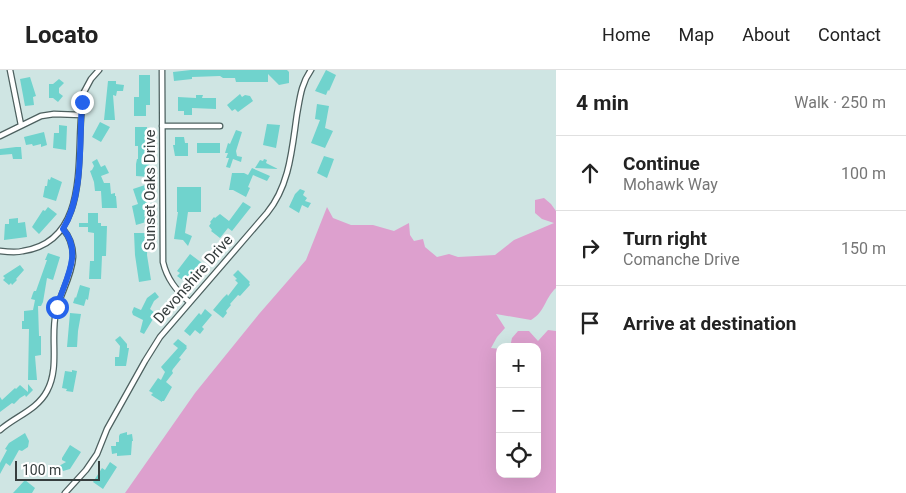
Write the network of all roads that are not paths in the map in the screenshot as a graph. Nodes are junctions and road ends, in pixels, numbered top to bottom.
1 (10, 70) edge
2 (100, 70) edge
3 (162, 70) edge
4 (311, 70) edge
5 (81, 115) junction
6 (20, 125) junction
7 (162, 126) junction
8 (220, 126) dead end
9 (0, 136) edge
10 (63, 229) junction
11 (0, 251) edge
12 (189, 302) junction
13 (0, 430) edge
14 (65, 493) edge

1 - 6 street
2 - 5 street
3 - 7 street, Sunset Oaks Drive
4 - 12 street, Devonshire Drive
5 - 6 street
5 - 10 street
6 - 9 street
7 - 8 street
7 - 12 street, Sunset Oaks Drive
10 - 11 street
10 - 13 street
12 - 14 street, Devonshire Drive

